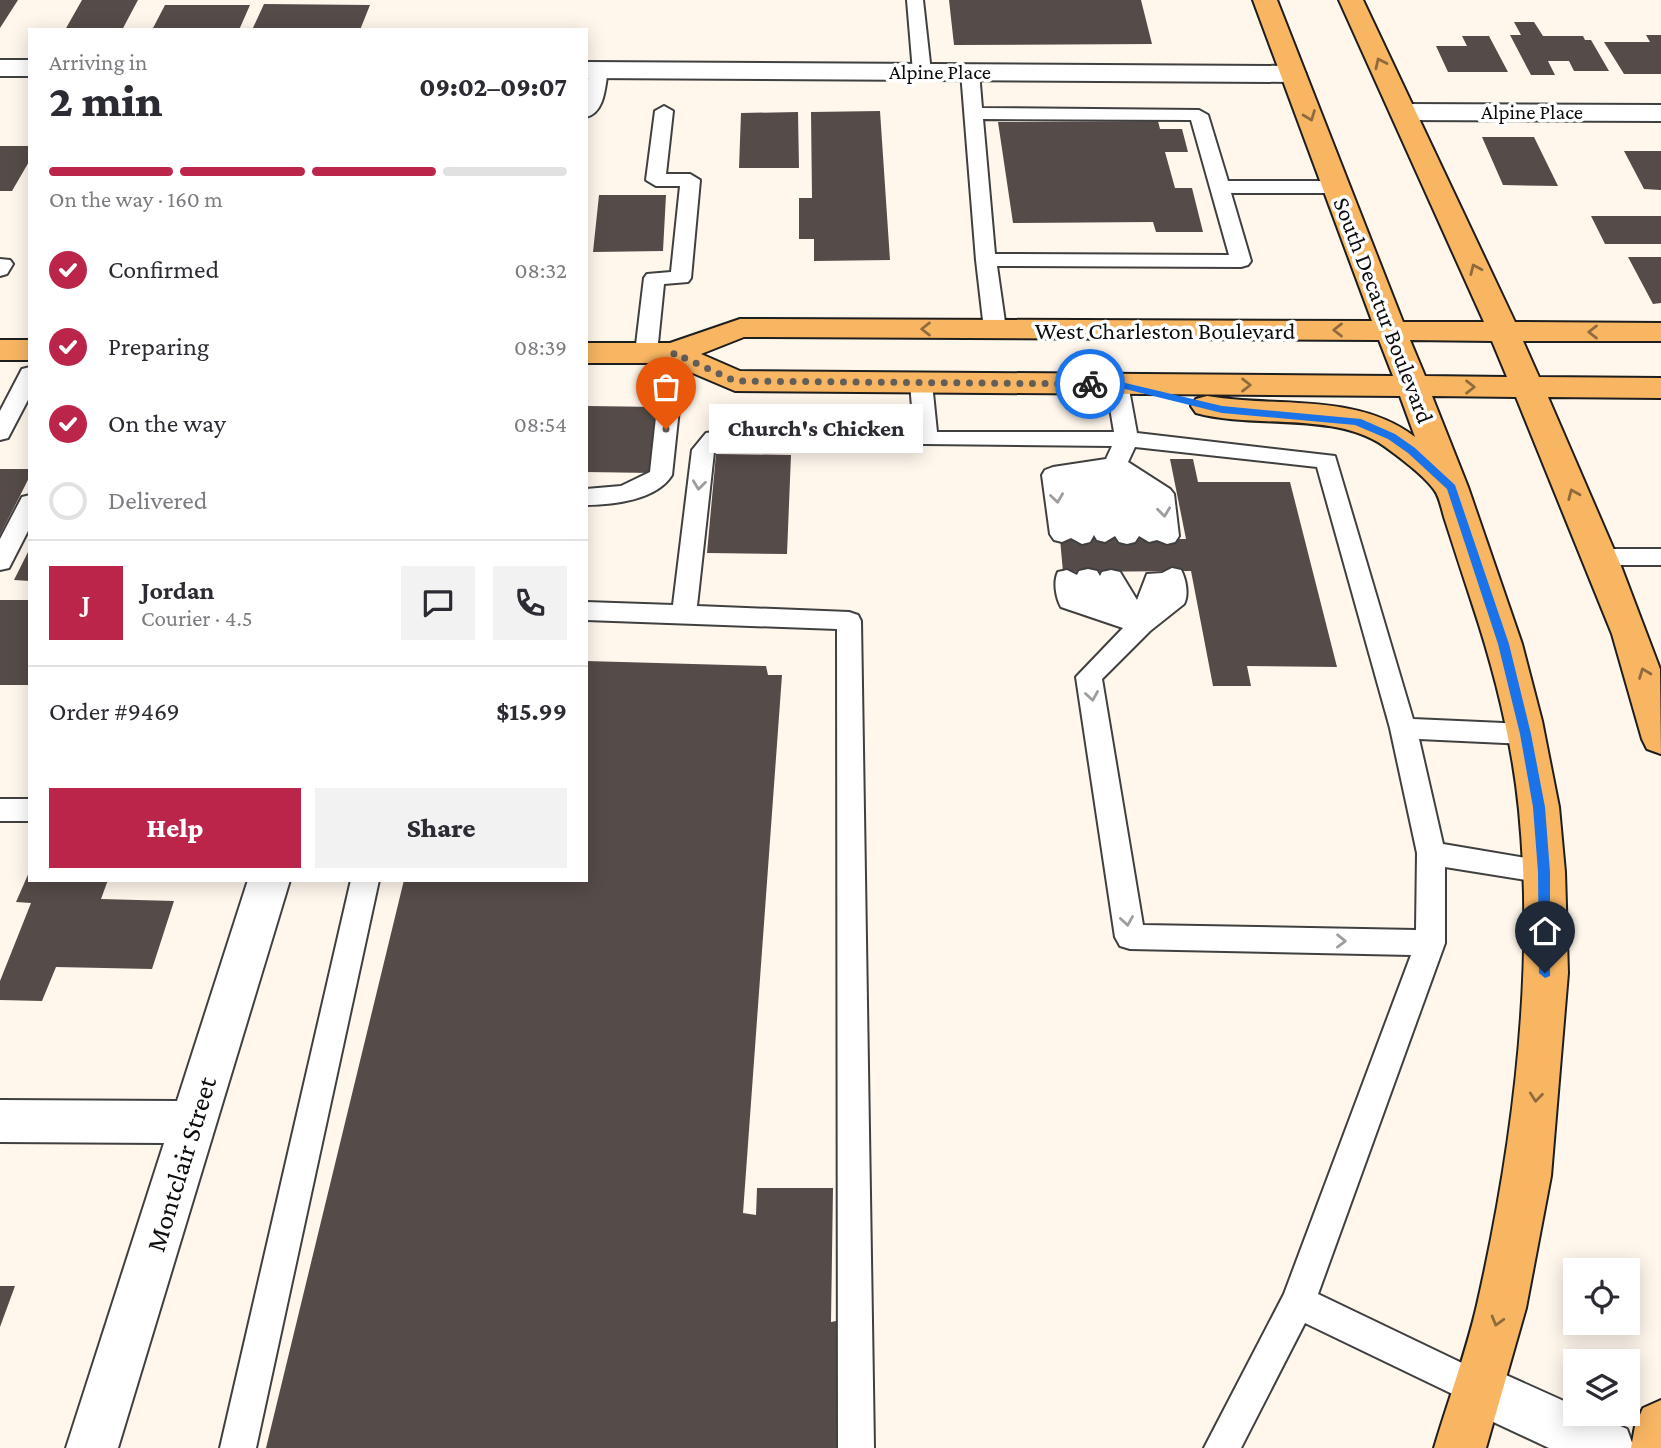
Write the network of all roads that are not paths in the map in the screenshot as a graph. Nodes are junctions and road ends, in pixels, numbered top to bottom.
1 (915, 0) edge
2 (1265, 0) edge
3 (1351, 0) edge
4 (0, 68) edge
5 (28, 68) edge
6 (592, 70) edge
7 (922, 72) junction
8 (971, 72) junction
9 (1293, 74) junction
10 (588, 110) edge
11 (664, 111) dead end
12 (1403, 112) junction
13 (974, 113) junction
14 (1661, 113) edge
15 (1220, 187) junction
16 (1336, 187) junction
17 (986, 260) junction
18 (995, 329) junction
19 (1391, 331) junction
20 (1504, 331) junction
21 (1661, 332) edge
22 (0, 350) edge
23 (28, 350) edge
24 (588, 353) edge
25 (660, 353) junction
26 (28, 378) edge
27 (921, 383) junction
28 (1117, 384) junction
29 (1413, 386) junction
30 (1527, 387) junction
31 (1661, 388) edge
32 (0, 433) edge
33 (926, 439) junction
34 (1127, 439) junction
35 (1115, 465) junction
36 (1451, 487) junction
37 (588, 497) edge
38 (28, 507) edge
39 (1115, 535) junction
40 (1599, 557) junction
41 (1661, 557) edge
42 (0, 562) edge
43 (1121, 578) junction
44 (588, 611) edge
45 (684, 614) junction
46 (1141, 625) junction
47 (1403, 728) junction
48 (1526, 734) junction
49 (1661, 739) edge
50 (0, 810) edge
51 (28, 810) edge
52 (1431, 853) junction
53 (1544, 872) junction
54 (268, 882) edge
55 (365, 882) edge
56 (1430, 943) junction
57 (0, 1121) edge
58 (194, 1122) junction
59 (1298, 1302) junction
60 (1477, 1388) junction
61 (1661, 1426) edge
62 (92, 1448) edge
63 (239, 1448) edge
64 (856, 1448) edge
65 (1222, 1448) edge
66 (1460, 1448) edge
67 (1608, 1448) edge
68 (1657, 1448) edge

1 - 7 lane
2 - 9 main road, South Decatur Boulevard
12 -> 3 main road
4 - 5 street
6 - 7 street, Alpine Place
6 - 10 lane
7 - 8 street, Alpine Place
8 - 9 street, Alpine Place
8 - 13 lane
9 -> 16 main road, South Decatur Boulevard
11 - 25 lane
12 - 14 street, Alpine Place
20 -> 12 main road
13 - 15 lane
13 - 17 lane
15 - 16 lane
15 - 17 lane
16 - 19 main road, South Decatur Boulevard
17 - 18 lane
19 -> 18 main road, West Charleston Boulevard
18 -> 25 main road, West Charleston Boulevard
19 - 20 main road, West Charleston Boulevard
19 - 29 main road, South Decatur Boulevard
21 -> 20 main road, West Charleston Boulevard
20 - 30 main road
22 - 23 main road
24 - 25 main road, West Charleston Boulevard
25 - 27 main road, West Charleston Boulevard
25 - 37 lane
26 - 32 lane
27 - 28 main road, West Charleston Boulevard
27 - 33 lane
28 -> 29 main road, West Charleston Boulevard
28 - 34 lane
28 - 36 main road
29 -> 30 main road, West Charleston Boulevard
29 - 36 main road, South Decatur Boulevard
30 - 31 main road, West Charleston Boulevard
40 -> 30 main road
33 - 34 lane
33 -> 45 lane
34 - 35 lane
34 - 47 lane
35 - 39 lane
35 -> 39 lane
35 -> 39 lane
36 - 48 main road, South Decatur Boulevard
38 - 42 lane
40 - 41 lane
49 -> 40 main road
43 - 46 lane
43 - 46 lane
43 - 46 lane
44 - 45 lane
45 - 64 lane
46 -> 56 lane
47 - 48 lane
47 - 52 lane
48 - 53 main road, South Decatur Boulevard
50 - 51 lane
52 - 53 lane
52 - 56 lane
53 -> 60 main road, South Decatur Boulevard
54 - 58 street, Montclair Street
55 - 63 lane
56 - 59 lane
57 - 58 street
58 - 62 street, Montclair Street
59 - 60 lane
59 - 65 lane
60 - 66 main road, South Decatur Boulevard
60 - 67 street
61 - 68 main road

